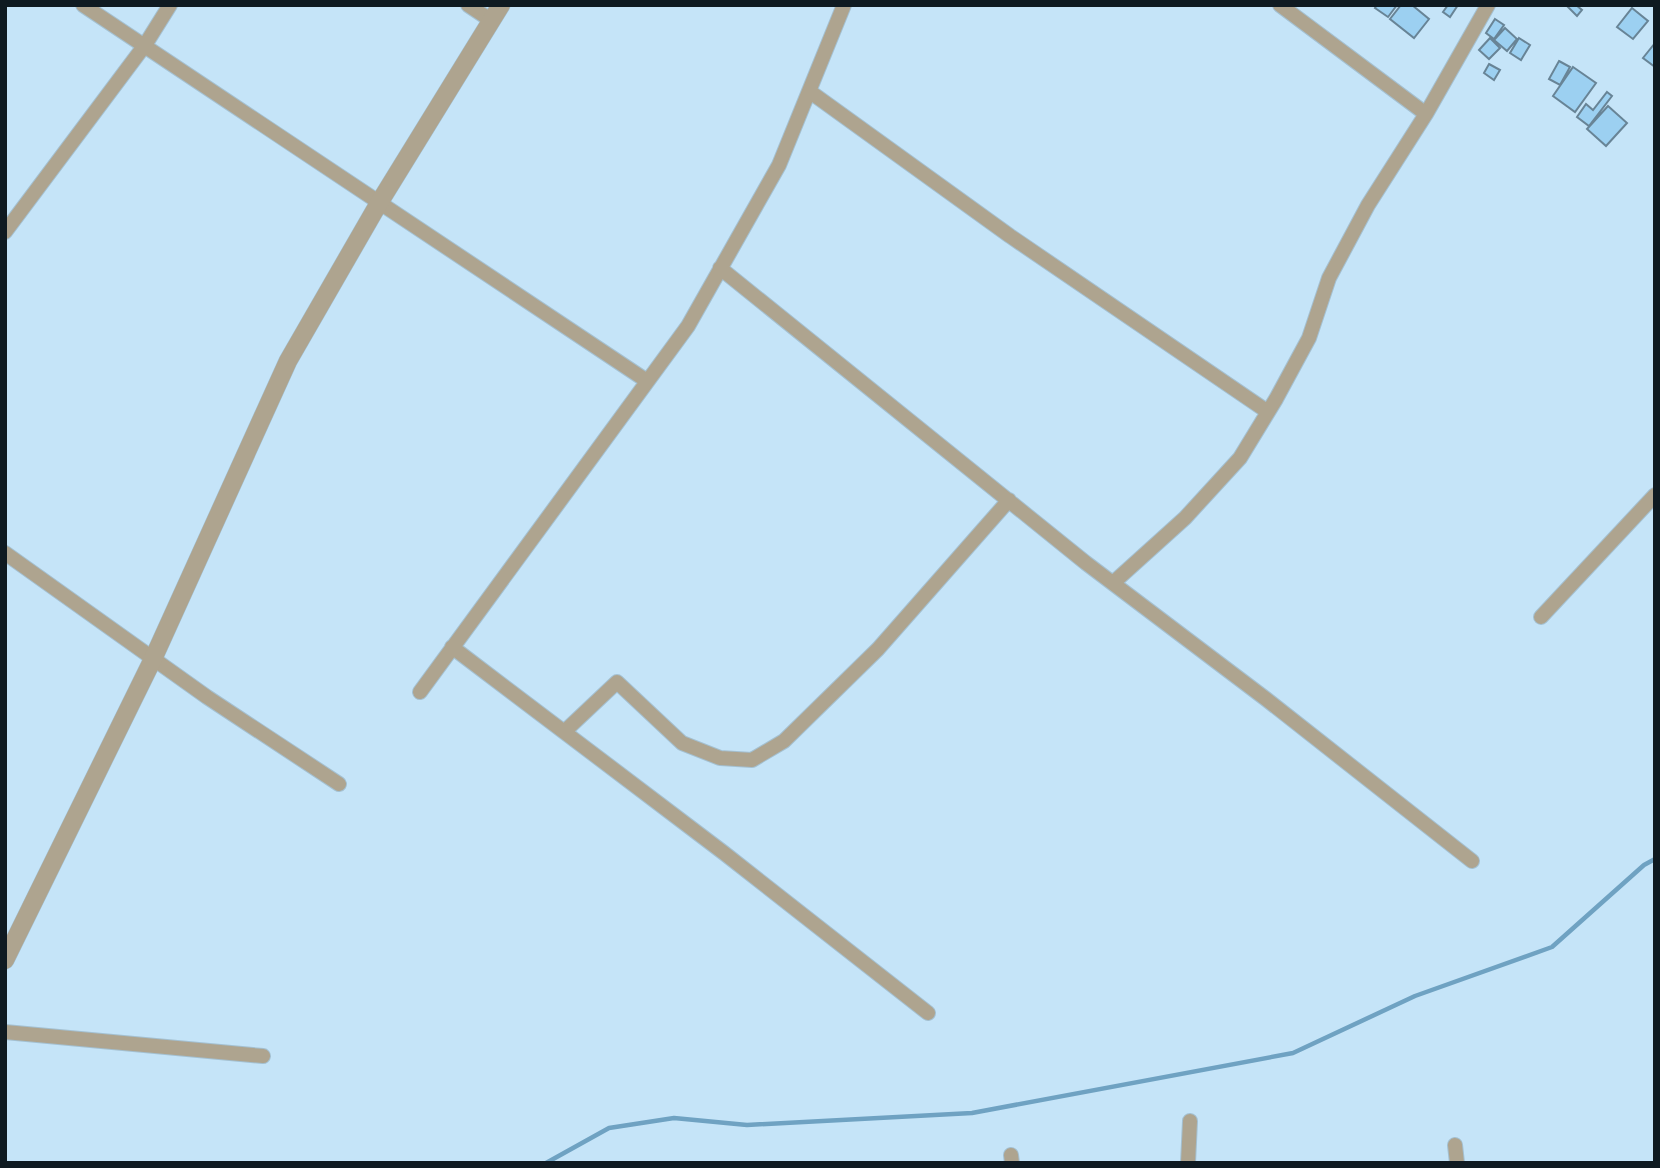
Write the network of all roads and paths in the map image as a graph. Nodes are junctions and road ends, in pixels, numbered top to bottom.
1 (83, 5) edge
2 (170, 5) edge
3 (468, 5) edge
4 (844, 5) edge
5 (1280, 5) edge
6 (1488, 5) edge
7 (496, 13) edge
8 (145, 46) junction
9 (809, 91) junction
10 (1426, 114) junction
11 (379, 203) junction
12 (5, 232) edge
13 (720, 268) junction
14 (647, 381) junction
15 (1268, 412) junction
16 (1655, 495) edge
17 (1009, 500) junction
18 (5, 552) edge
19 (1113, 583) junction
20 (1541, 617) dead end
21 (452, 647) junction
22 (153, 659) junction
23 (420, 692) dead end
24 (564, 732) junction
25 (339, 784) dead end
26 (1472, 862) dead end
27 (5, 960) edge
28 (928, 1013) dead end
29 (5, 1032) edge
30 (263, 1056) dead end
31 (1190, 1121) dead end
32 (1455, 1145) dead end
33 (1188, 1163) edge
34 (1457, 1163) edge

1 - 8 street
2 - 8 street
3 - 7 street
4 - 9 street
5 - 10 street
6 - 10 street
7 - 11 street
8 - 11 street
8 - 12 street
9 - 13 street
9 - 15 street
10 - 15 street
11 - 14 street
11 - 22 street
13 - 14 street
13 - 17 street
14 - 21 street
15 - 19 street
16 - 20 street
17 - 19 street
17 - 24 street
18 - 22 street
19 - 26 street
21 - 23 street
21 - 24 street
22 - 25 street
22 - 27 street
24 - 28 street
29 - 30 street
31 - 33 street
32 - 34 street

